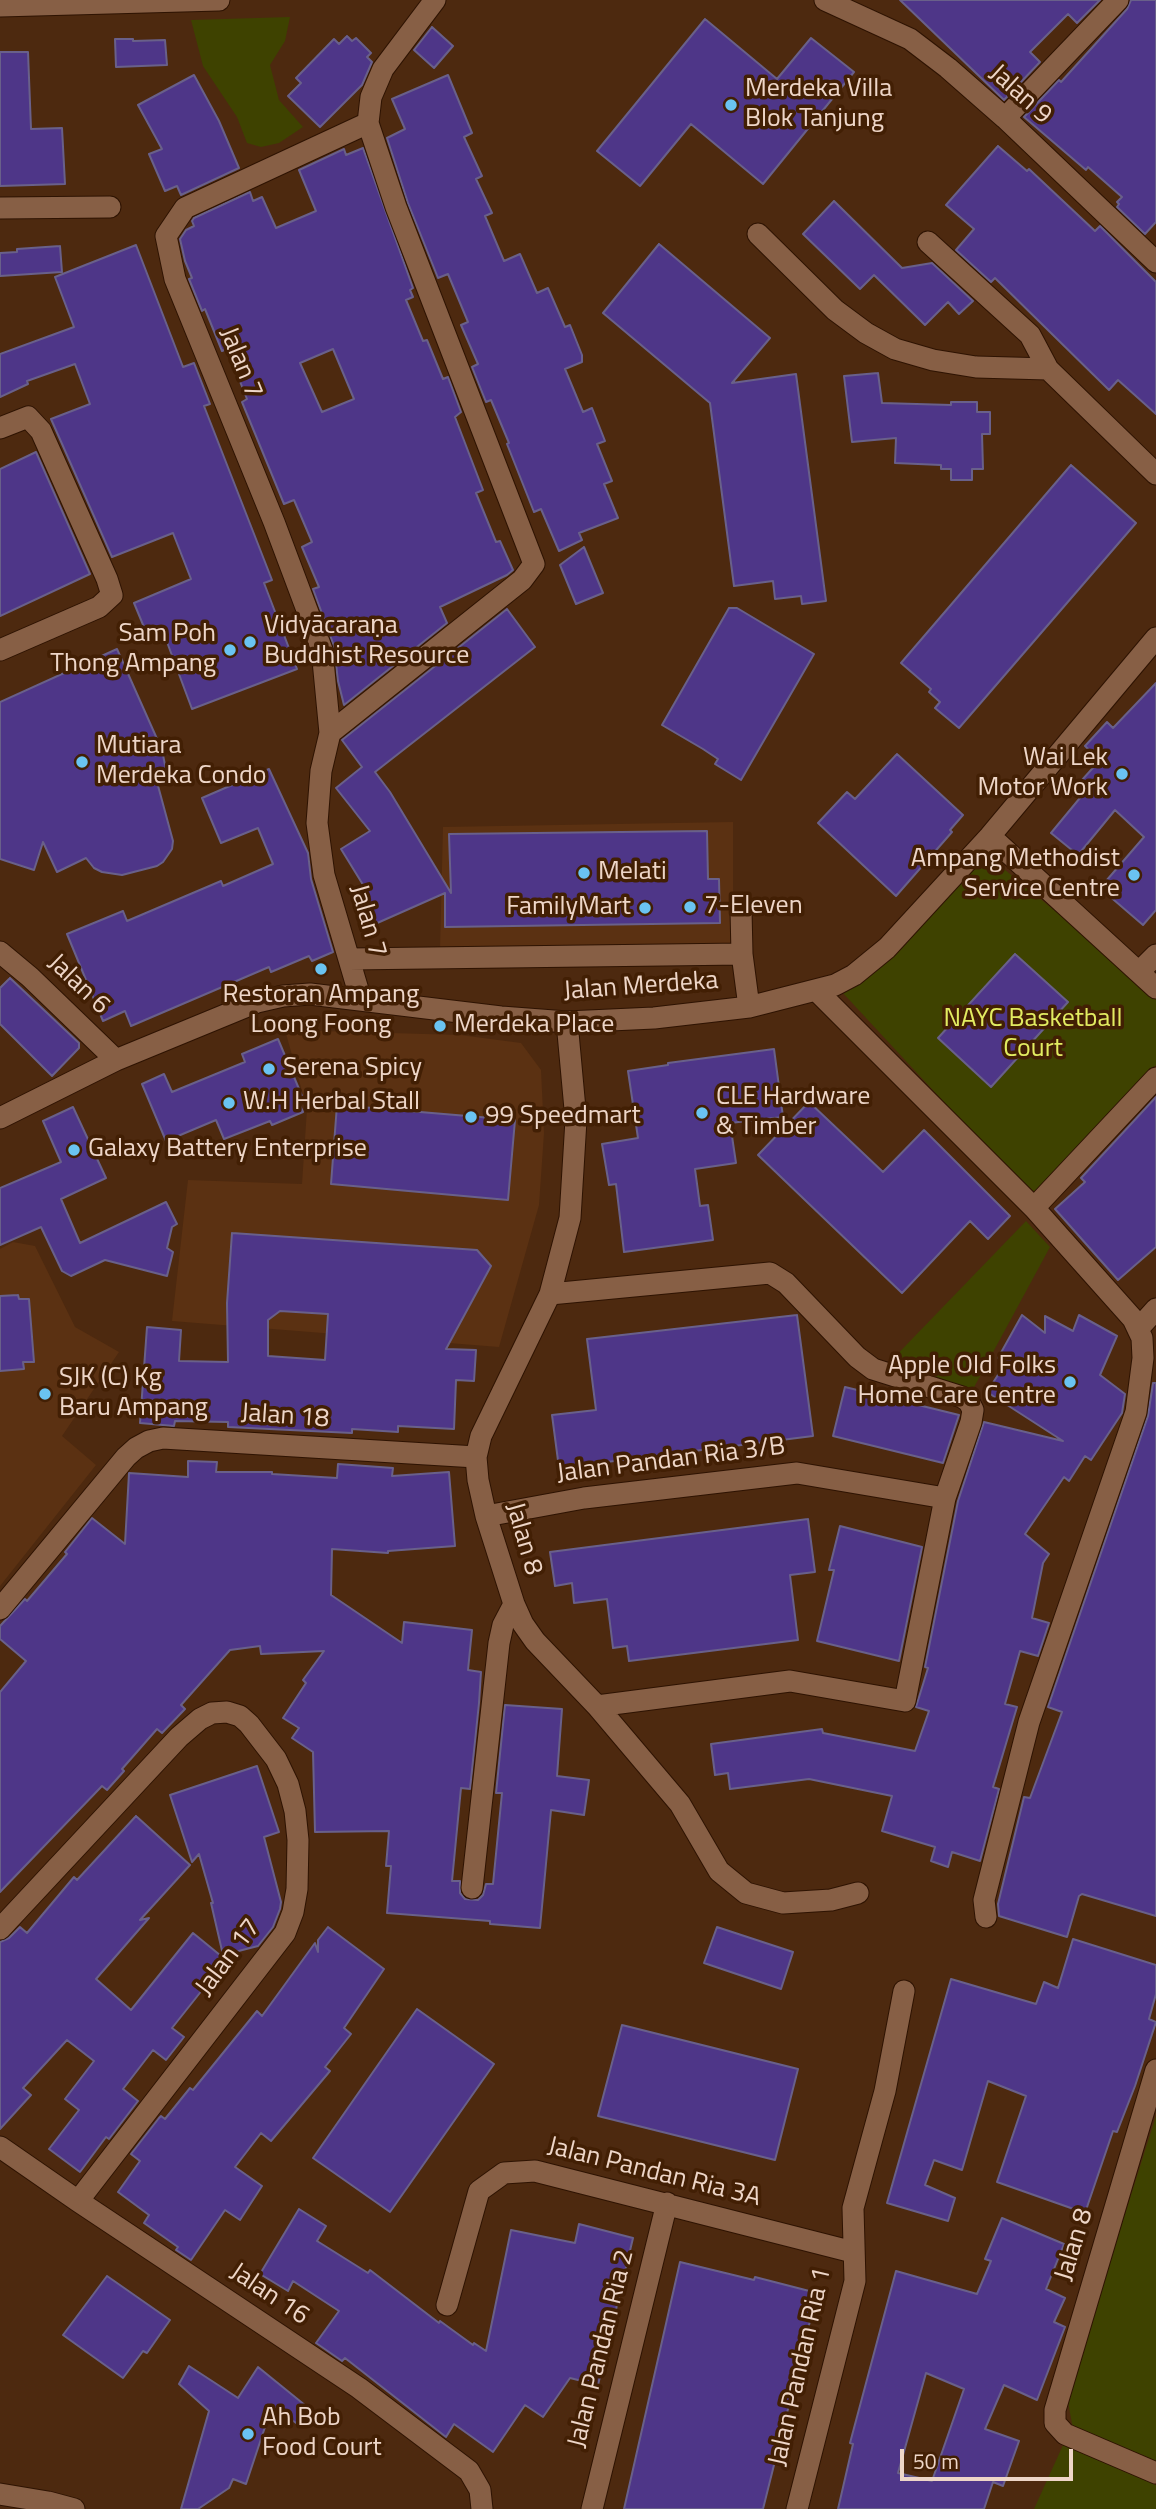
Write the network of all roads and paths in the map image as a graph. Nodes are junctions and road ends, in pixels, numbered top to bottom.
1 (219, 0) edge
2 (435, 0) edge
3 (825, 0) edge
4 (1118, 0) edge
5 (0, 6) edge
6 (1005, 118) junction
7 (368, 123) junction
8 (110, 207) dead end
9 (0, 208) edge
10 (758, 234) dead end
11 (928, 242) dead end
12 (1156, 262) edge
13 (1048, 369) junction
14 (0, 428) edge
15 (1156, 474) edge
16 (1156, 638) edge
17 (0, 650) edge
18 (330, 733) junction
19 (990, 836) junction
20 (741, 910) dead end
21 (0, 951) edge
22 (742, 954) junction
23 (1156, 955) edge
24 (349, 959) junction
25 (1139, 971) junction
26 (1156, 988) edge
27 (817, 991) junction
28 (361, 1000) junction
29 (749, 1007) junction
30 (566, 1022) junction
31 (116, 1060) junction
32 (1156, 1078) edge
33 (0, 1118) edge
34 (1034, 1208) junction
35 (550, 1294) junction
36 (1156, 1309) edge
37 (1138, 1329) junction
38 (476, 1457) junction
39 (945, 1498) junction
40 (486, 1516) junction
41 (513, 1604) junction
42 (0, 1609) edge
43 (597, 1706) junction
44 (472, 1888) dead end
45 (858, 1893) dead end
46 (986, 1917) dead end
47 (0, 1929) edge
48 (904, 1991) dead end
49 (1156, 2070) edge
50 (0, 2147) edge
51 (78, 2201) junction
52 (667, 2203) junction
53 (853, 2252) junction
54 (447, 2305) dead end
55 (1156, 2473) edge
56 (0, 2494) edge
57 (74, 2509) edge
58 (482, 2509) edge
59 (592, 2509) edge
60 (797, 2509) edge

1 - 5 street
2 - 7 street
3 - 6 street, Jalan 9
4 - 6 street
6 - 12 street, Jalan 9
7 - 18 street
7 - 18 street, Jalan 7
8 - 9 street
10 - 13 street
11 - 13 street
13 - 15 street
14 - 17 street
16 - 19 street, Jalan Merdeka
18 - 24 street, Jalan 7
19 - 25 street
19 - 27 street, Jalan Merdeka
20 - 22 street
21 - 31 street, Jalan 6
22 - 24 street
22 - 29 street
23 - 25 street
24 - 28 street, Jalan 7
25 - 26 street
27 - 29 street, Jalan Merdeka
27 - 34 street
28 - 30 street, Jalan Merdeka
28 - 31 street, Jalan Merdeka
29 - 30 street, Jalan Merdeka
30 - 35 street, Jalan 8
31 - 33 street, Jalan Merdeka
32 - 34 street
34 - 37 street
35 - 38 street, Jalan 8
35 - 39 street
36 - 37 street
37 - 46 street
38 - 40 street, Jalan 8
38 - 42 street, Jalan 18
39 - 40 street, Jalan Pandan Ria 3/B
39 - 43 street
40 - 41 street, Jalan 8
41 - 43 street, Jalan 8
41 - 44 street
43 - 45 street, Jalan 8
47 - 51 street, Jalan 17
48 - 53 street, Jalan Pandan Ria 1
49 - 55 street, Jalan 8
50 - 51 street, Jalan 16
51 - 58 street, Jalan 16
52 - 53 street, Jalan Pandan Ria 3A
52 - 54 street, Jalan Pandan Ria 3A
52 - 59 street, Jalan Pandan Ria 2
53 - 60 street, Jalan Pandan Ria 1
56 - 57 street

